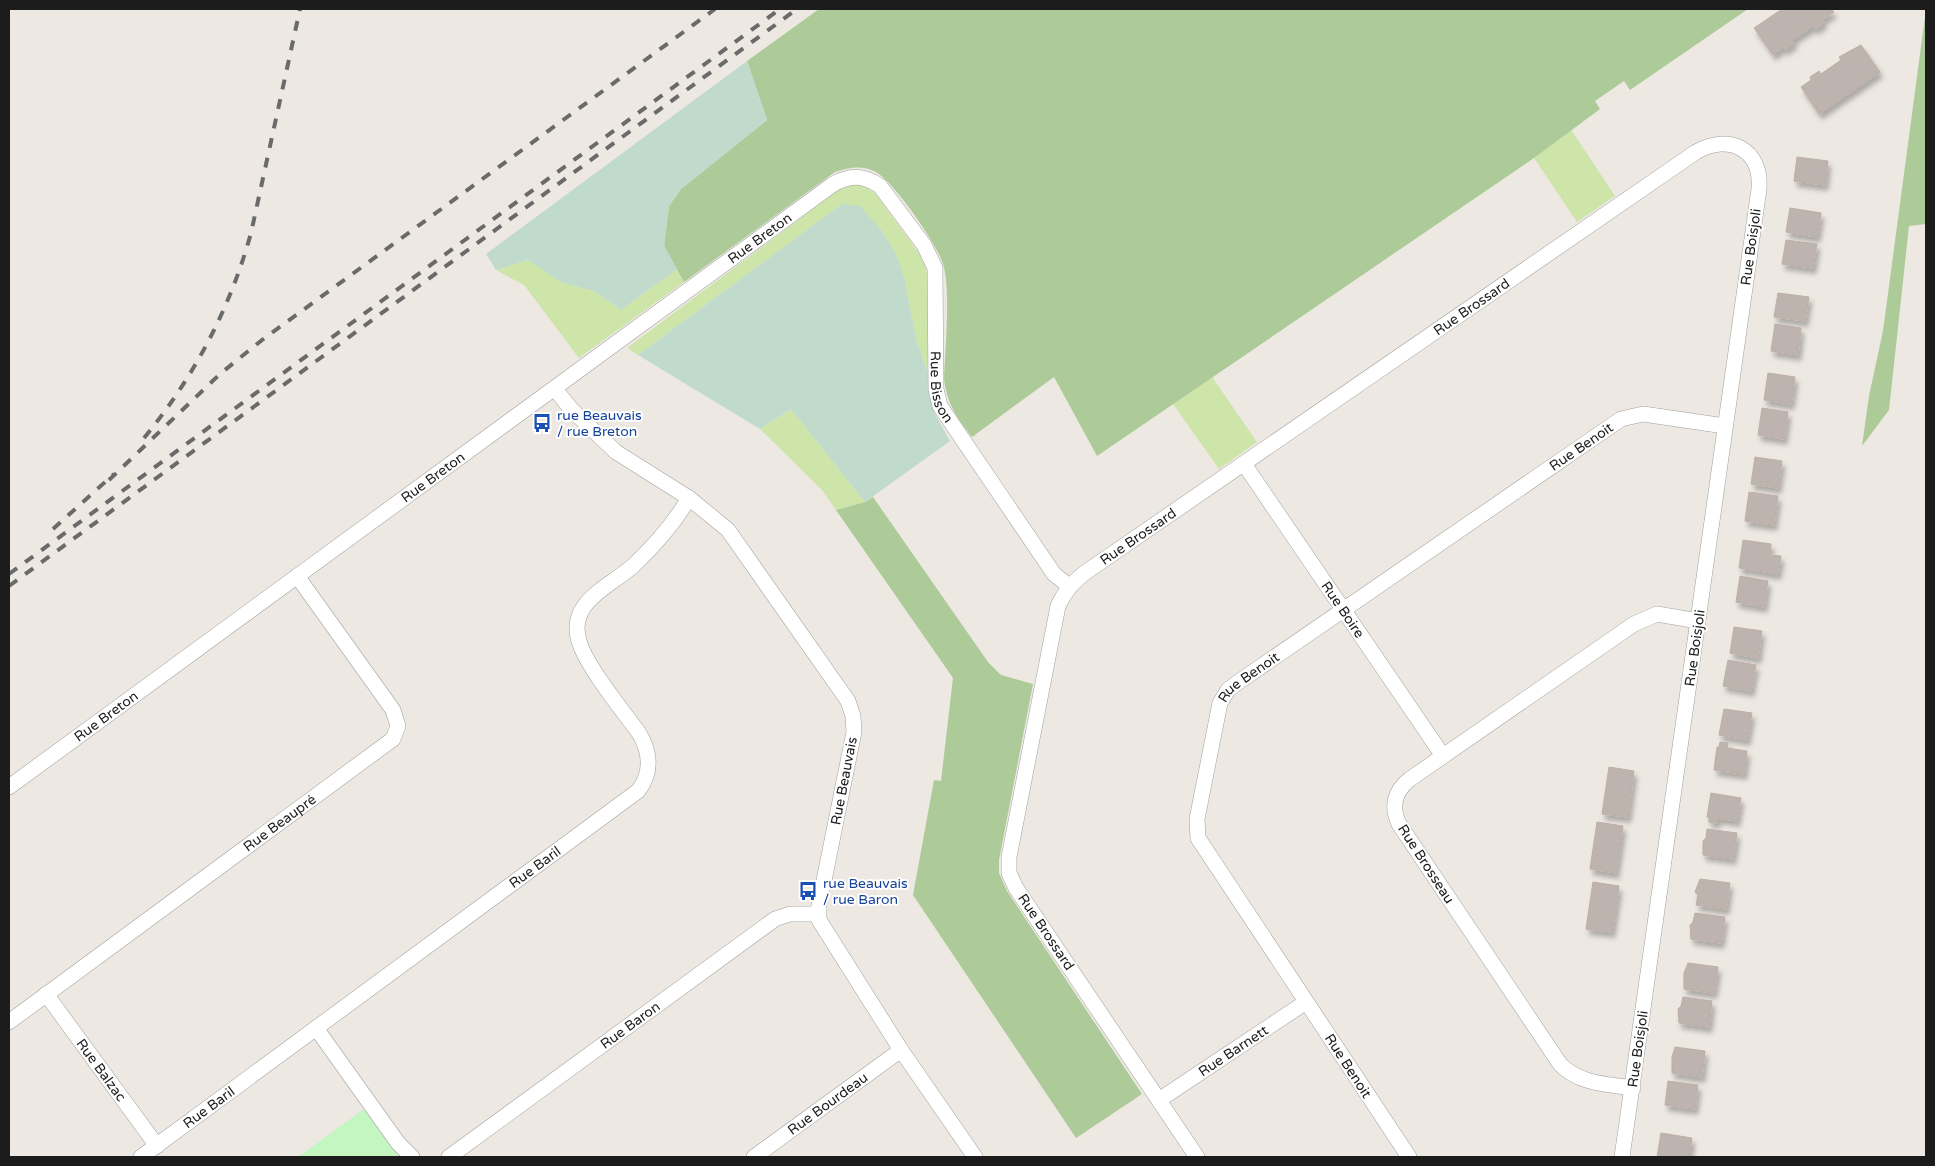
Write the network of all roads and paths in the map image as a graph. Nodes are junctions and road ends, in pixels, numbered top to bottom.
1 (1738, 146) joint
2 (860, 176) joint
3 (556, 389) junction
4 (1725, 426) junction
5 (1244, 464) junction
6 (689, 498) junction
7 (297, 576) junction
8 (1069, 586) junction
9 (1344, 610) junction
10 (1698, 621) junction
11 (1443, 756) junction
12 (9, 787) edge
13 (818, 914) junction
14 (46, 994) junction
15 (1306, 1002) junction
16 (9, 1022) edge
17 (316, 1028) junction
18 (901, 1050) junction
19 (1633, 1088) junction
20 (1159, 1100) junction
21 (157, 1146) junction
22 (141, 1157) edge
23 (412, 1157) edge
24 (449, 1157) edge
25 (754, 1157) edge
26 (975, 1157) edge
27 (1197, 1157) edge
28 (1409, 1157) edge
29 (1622, 1157) edge

1 - 4 street, Rue Boisjoli
1 - 5 street, Rue Brossard
2 - 3 street, Rue Breton
2 - 8 street, Rue Bisson
3 - 6 street, Rue Beauvais
3 - 7 street, Rue Breton
4 - 9 street, Rue Benoit
4 - 10 street, Rue Boisjoli
5 - 8 street, Rue Brossard
5 - 9 street, Rue Boire
6 - 13 street, Rue Beauvais
6 - 17 street, Rue Baril
7 - 12 street, Rue Breton
7 - 14 street, Rue Beaupré
8 - 20 street, Rue Brossard
9 - 11 street, Rue Boire
9 - 15 street, Rue Benoit
10 - 11 street, Rue Brosseau
10 - 19 street, Rue Boisjoli
11 - 19 street, Rue Brosseau
13 - 18 street
13 - 24 street, Rue Baron
14 - 16 street, Rue Beaupré
14 - 21 street, Rue Balzac
15 - 20 street, Rue Barnett
15 - 28 street, Rue Benoit
17 - 21 street, Rue Baril
17 - 23 street
18 - 25 street, Rue Bourdeau
18 - 26 street
19 - 29 street, Rue Boisjoli
20 - 27 street, Rue Brossard
21 - 22 street, Rue Baril

